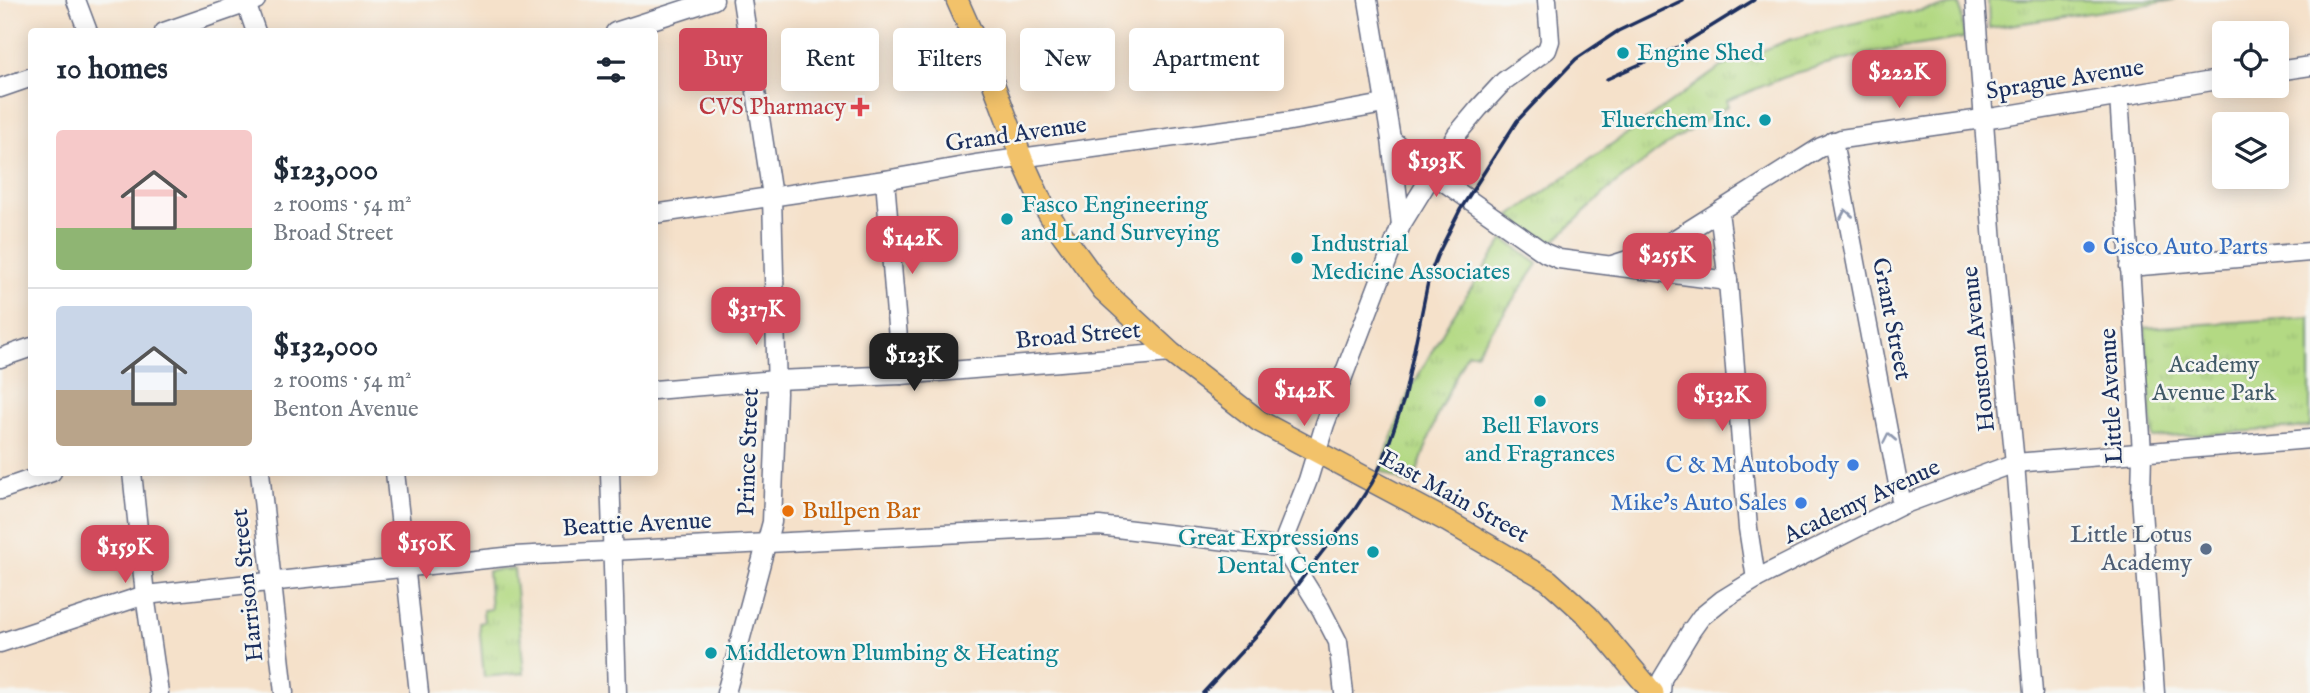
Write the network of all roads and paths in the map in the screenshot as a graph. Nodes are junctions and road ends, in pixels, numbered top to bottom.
1 (76, 0) edge
2 (715, 0) edge
3 (742, 0) edge
4 (957, 0) edge
5 (1368, 0) edge
6 (1547, 0) edge
7 (1975, 0) edge
8 (251, 2) edge
9 (86, 28) edge
10 (176, 28) edge
11 (255, 28) edge
12 (628, 28) edge
13 (2310, 66) edge
14 (2289, 69) edge
15 (28, 78) edge
16 (2212, 81) edge
17 (0, 88) edge
18 (2119, 96) junction
19 (1384, 104) junction
20 (1984, 117) junction
21 (1391, 139) junction
22 (1833, 141) junction
23 (1022, 159) junction
24 (1431, 173) junction
25 (885, 180) junction
26 (772, 196) junction
27 (1719, 212) junction
28 (658, 213) edge
29 (1401, 225) junction
30 (2310, 252) edge
31 (1612, 265) junction
32 (2129, 267) junction
33 (1728, 281) junction
34 (28, 348) edge
35 (1171, 353) junction
36 (0, 358) edge
37 (901, 375) junction
38 (776, 380) junction
39 (658, 390) edge
40 (2310, 439) edge
41 (1317, 452) junction
42 (2142, 452) junction
43 (2015, 463) junction
44 (40, 476) edge
45 (132, 476) edge
46 (260, 476) edge
47 (395, 476) edge
48 (610, 476) edge
49 (0, 489) edge
50 (1902, 505) junction
51 (767, 542) junction
52 (1286, 548) junction
53 (612, 551) junction
54 (405, 566) junction
55 (1756, 579) junction
56 (272, 583) junction
57 (145, 595) junction
58 (0, 643) edge
59 (159, 693) edge
60 (284, 693) edge
61 (419, 693) edge
62 (617, 693) edge
63 (726, 693) edge
64 (1344, 693) edge
65 (1653, 693) edge
66 (1661, 693) edge
67 (2033, 693) edge
68 (2155, 693) edge

1 - 9 street
2 - 12 street
3 - 26 street, Prince Street
4 - 23 main road, East Main Street
5 - 19 street
6 - 24 street
7 - 20 street, Houston Avenue
8 - 10 street
8 - 11 street
13 - 14 street
15 - 17 street
16 - 18 street, Sprague Avenue
18 - 20 street, Sprague Avenue
18 - 32 street, Little Avenue
19 - 21 street
19 - 23 street, Grand Avenue
20 - 22 street, Sprague Avenue
20 - 43 street, Houston Avenue
21 - 24 street
21 - 29 street
22 - 27 street, Sprague Avenue
50 -> 22 street, Grant Street
23 - 25 street, Grand Avenue
23 - 35 main road, East Main Street
24 - 29 street
24 - 31 street
25 - 26 street, Grand Avenue
25 - 37 street
26 - 28 street, Grand Avenue
26 - 38 street, Prince Street
27 - 31 street, Sprague Avenue
27 - 33 street
29 - 41 street
30 - 32 street
31 - 33 street
32 - 42 street, Little Avenue
33 - 55 street
34 - 36 street
35 - 37 street, Broad Street
35 - 41 main road, East Main Street
37 - 38 street, Broad Street
38 - 39 street, Broad Street
38 - 51 street, Prince Street
40 - 42 street, Academy Avenue
41 - 52 street
41 - 65 main road, East Main Street
42 - 43 street, Academy Avenue
42 - 68 street, Little Avenue
43 - 50 street, Academy Avenue
43 - 67 street, Houston Avenue
44 - 49 street
45 - 57 street
46 - 56 street, Harrison Street
47 - 54 street
48 - 53 street
50 - 55 street, Academy Avenue
51 - 52 street, Beattie Avenue
51 - 53 street, Beattie Avenue
51 - 63 street, Prince Street
52 - 64 street
53 - 54 street, Beattie Avenue
53 - 62 street
54 - 56 street, Beattie Avenue
54 - 61 street
55 - 66 street, Academy Avenue
56 - 57 street, Beattie Avenue
56 - 60 street, Harrison Street
57 - 58 street, Beattie Avenue
57 - 59 street

